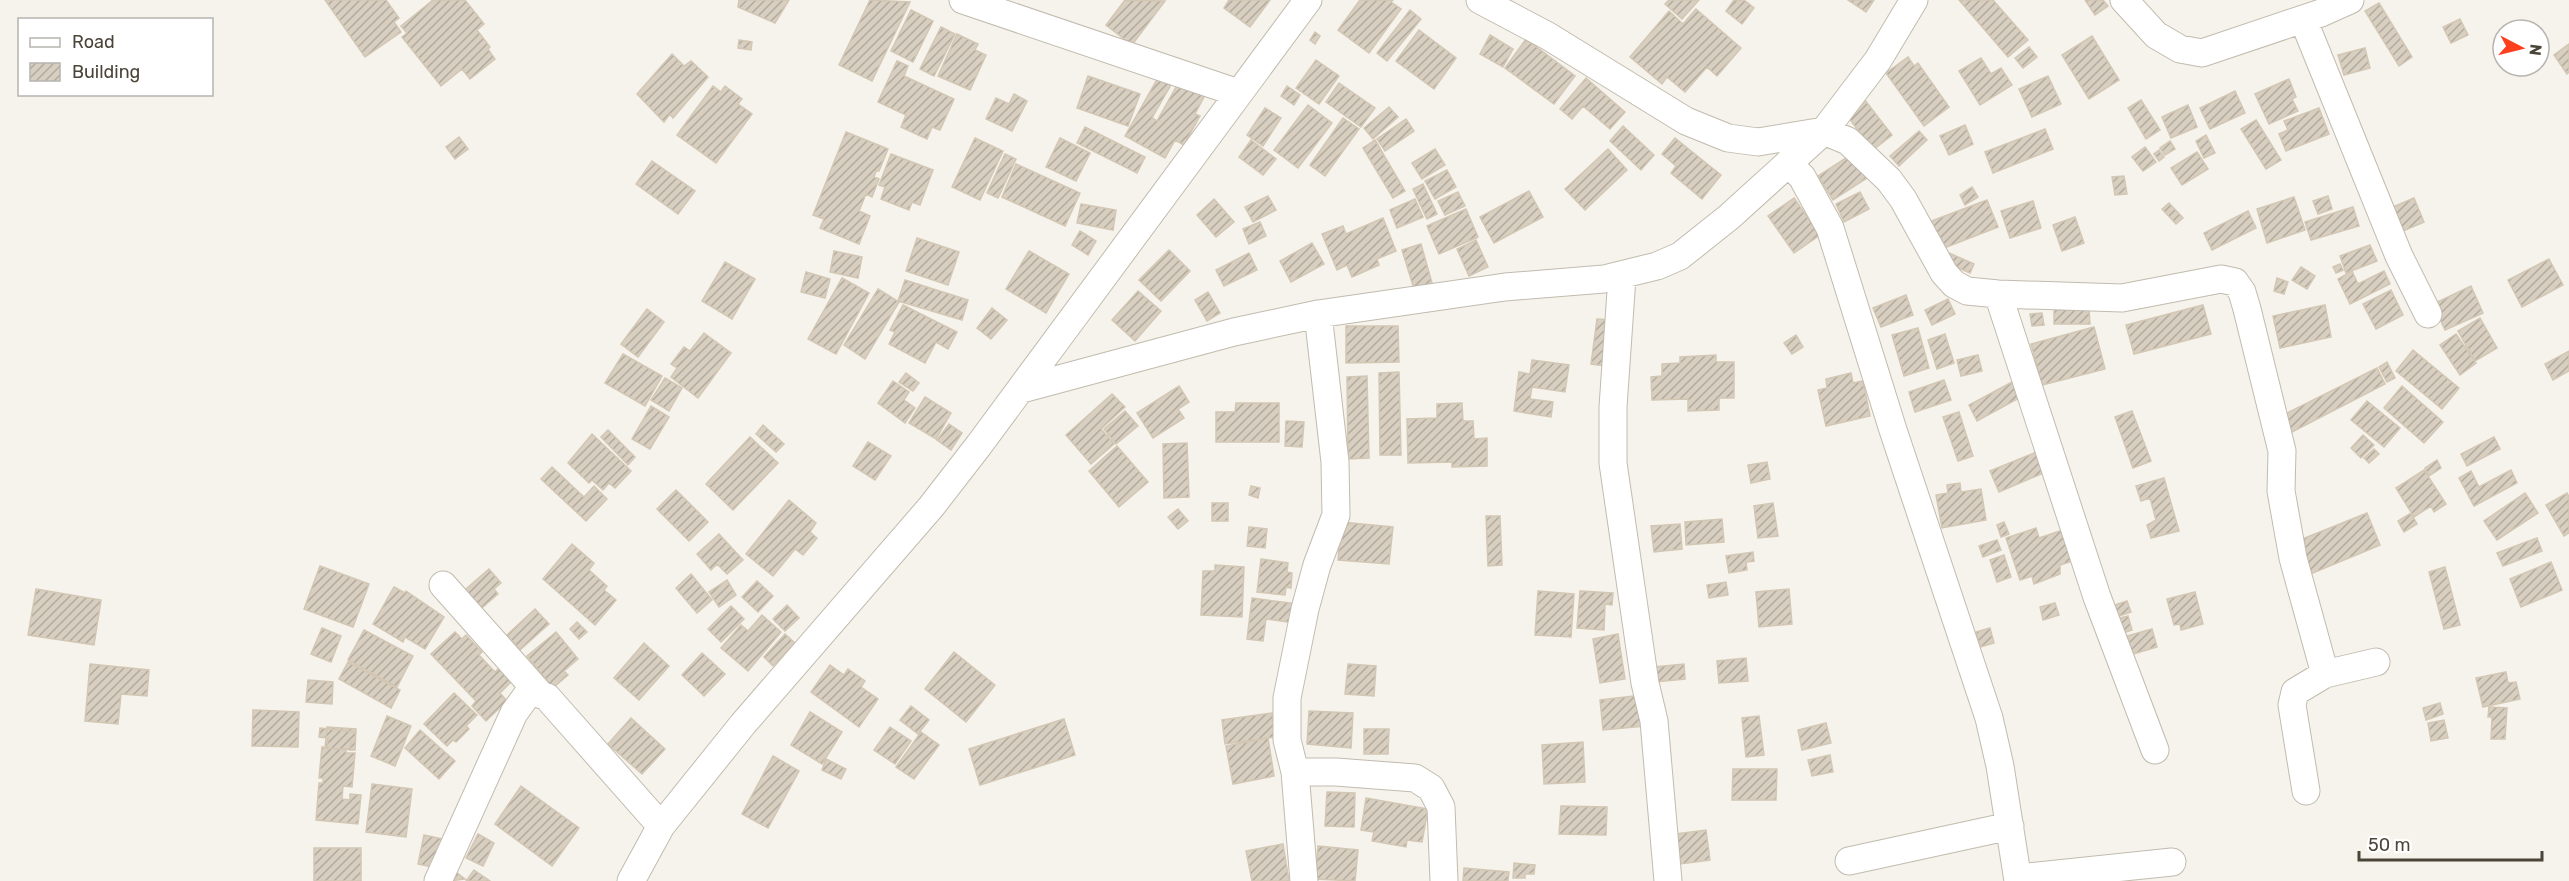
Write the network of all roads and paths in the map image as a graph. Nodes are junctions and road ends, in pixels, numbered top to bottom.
1 (963, 0) edge
2 (1308, 0) edge
3 (1480, 0) edge
4 (1914, 0) edge
5 (2124, 0) edge
6 (2350, 0) edge
7 (2303, 19) junction
8 (1238, 93) junction
9 (1824, 131) junction
10 (1788, 163) junction
11 (1622, 277) junction
12 (1998, 294) junction
13 (1318, 314) junction
14 (2428, 314) dead end
15 (1022, 389) junction
16 (443, 585) dead end
17 (2376, 662) dead end
18 (2325, 674) junction
19 (539, 693) junction
20 (2155, 750) dead end
21 (1295, 772) junction
22 (2306, 791) dead end
23 (661, 826) junction
24 (2010, 826) junction
25 (1849, 861) dead end
26 (2172, 862) dead end
27 (2018, 879) edge
28 (438, 881) edge
29 (631, 881) edge
30 (1304, 881) edge
31 (1444, 881) edge
32 (1668, 881) edge

1 - 8 street
2 - 8 street
3 - 9 street
4 - 9 street
5 - 7 street
6 - 7 street
7 - 14 street
8 - 15 street
9 - 10 street
9 - 12 street
10 - 11 street
10 - 24 street
11 - 13 street
11 - 32 street
12 - 18 street
12 - 20 street
13 - 15 street
13 - 21 street
15 - 23 street
16 - 19 street
17 - 18 street
18 - 22 street
19 - 23 street
19 - 28 street
21 - 30 street
21 - 31 street
23 - 29 street
24 - 25 street
24 - 27 street
26 - 27 street

